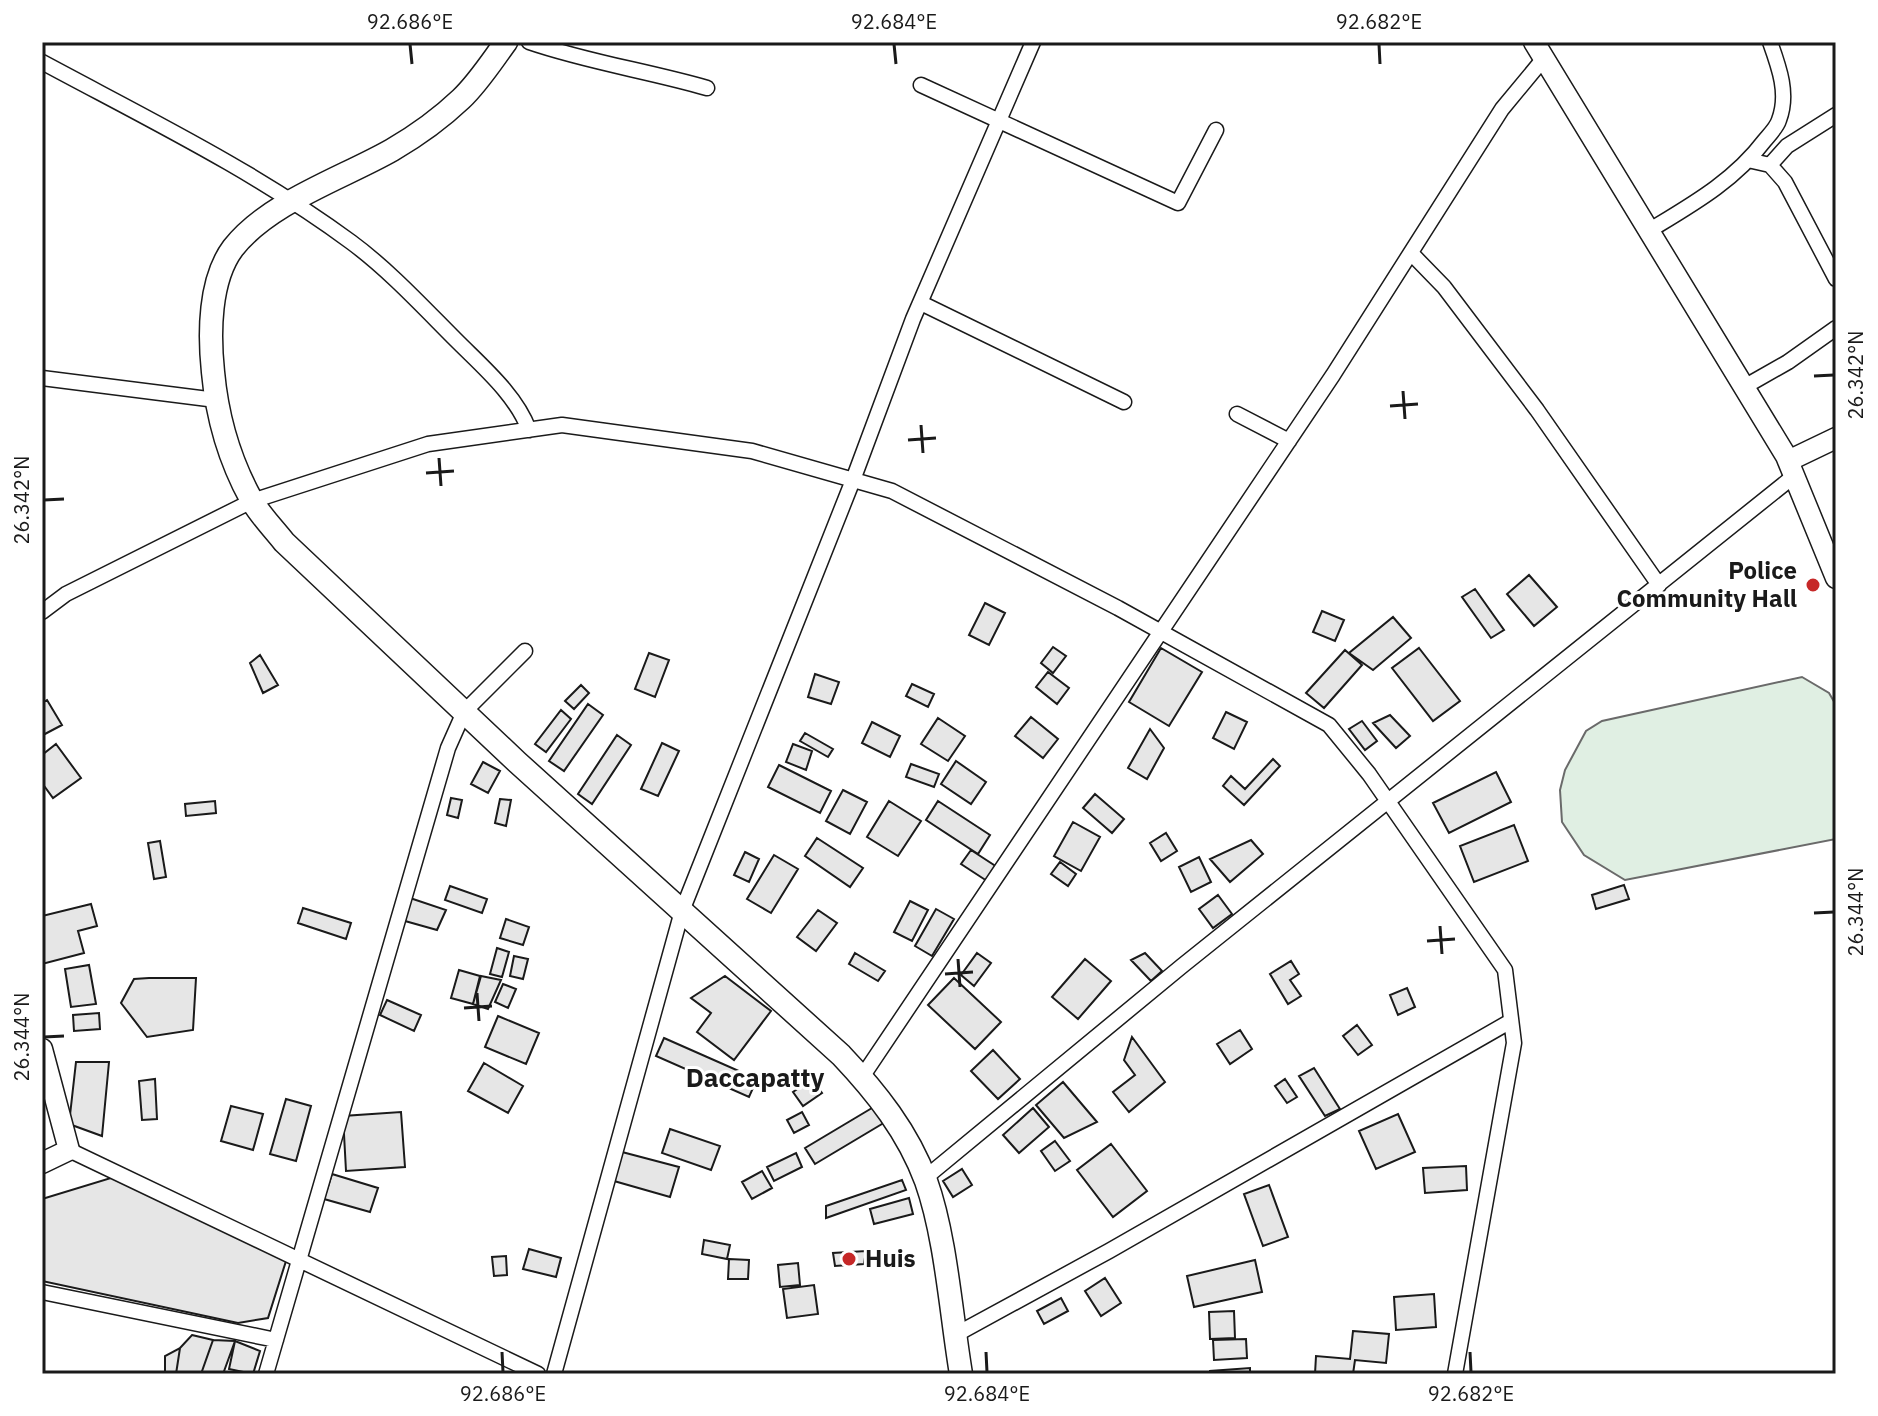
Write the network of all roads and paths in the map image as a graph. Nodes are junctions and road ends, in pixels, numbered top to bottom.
1 (506, 42) edge
2 (529, 42) edge
3 (1033, 42) edge
4 (1770, 42) edge
5 (1540, 47) edge
6 (42, 62) edge
7 (921, 85) dead end
8 (707, 88) dead end
9 (1836, 115) edge
10 (1001, 120) junction
11 (1216, 130) dead end
12 (1748, 160) junction
13 (1770, 165) junction
14 (292, 203) junction
15 (1650, 230) junction
16 (1411, 253) junction
17 (1836, 279) edge
18 (921, 303) junction
19 (1836, 328) edge
20 (42, 378) edge
21 (1744, 387) junction
22 (216, 400) junction
23 (1124, 402) dead end
24 (1237, 414) dead end
25 (529, 430) junction
26 (1836, 438) edge
27 (1289, 441) junction
28 (1791, 468) junction
29 (853, 480) junction
30 (252, 501) junction
31 (1836, 578) edge
32 (1659, 585) junction
33 (42, 612) edge
34 (1161, 632) junction
35 (525, 651) dead end
36 (464, 712) junction
37 (1389, 802) junction
38 (682, 911) junction
39 (1511, 1021) junction
40 (42, 1049) edge
41 (862, 1077) junction
42 (69, 1150) junction
43 (42, 1163) edge
44 (925, 1178) junction
45 (299, 1260) junction
46 (42, 1292) edge
47 (955, 1335) junction
48 (276, 1340) junction
49 (266, 1374) edge
50 (538, 1374) edge
51 (554, 1374) edge
52 (961, 1374) edge
53 (1455, 1374) edge

1 - 14 main road
2 - 8 street
3 - 10 street
4 - 12 street
5 - 15 street
5 - 16 street
6 - 14 street
7 - 10 street
9 - 13 street
10 - 11 street
10 - 18 street
12 - 13 street
12 - 15 street
13 - 17 street
14 - 22 main road
14 - 25 street
15 - 21 street
16 - 27 street
16 - 32 street
18 - 23 street
18 - 29 street
19 - 21 street
20 - 22 street
21 - 28 street
22 - 30 main road
24 - 27 street
25 - 29 street
25 - 30 street
26 - 28 street
27 - 34 street
28 - 31 street
28 - 32 street
29 - 34 street
29 - 38 street
30 - 33 street
30 - 36 main road
32 - 37 street
34 - 37 street
34 - 41 street
35 - 36 street
36 - 38 main road
36 - 45 street
37 - 39 street
37 - 44 street
38 - 41 main road
38 - 51 street
39 - 47 street
39 - 53 street
40 - 42 street
41 - 44 main road
42 - 43 street
42 - 45 street
44 - 47 main road
45 - 48 street
45 - 50 street
46 - 48 street
47 - 52 main road
48 - 49 street

